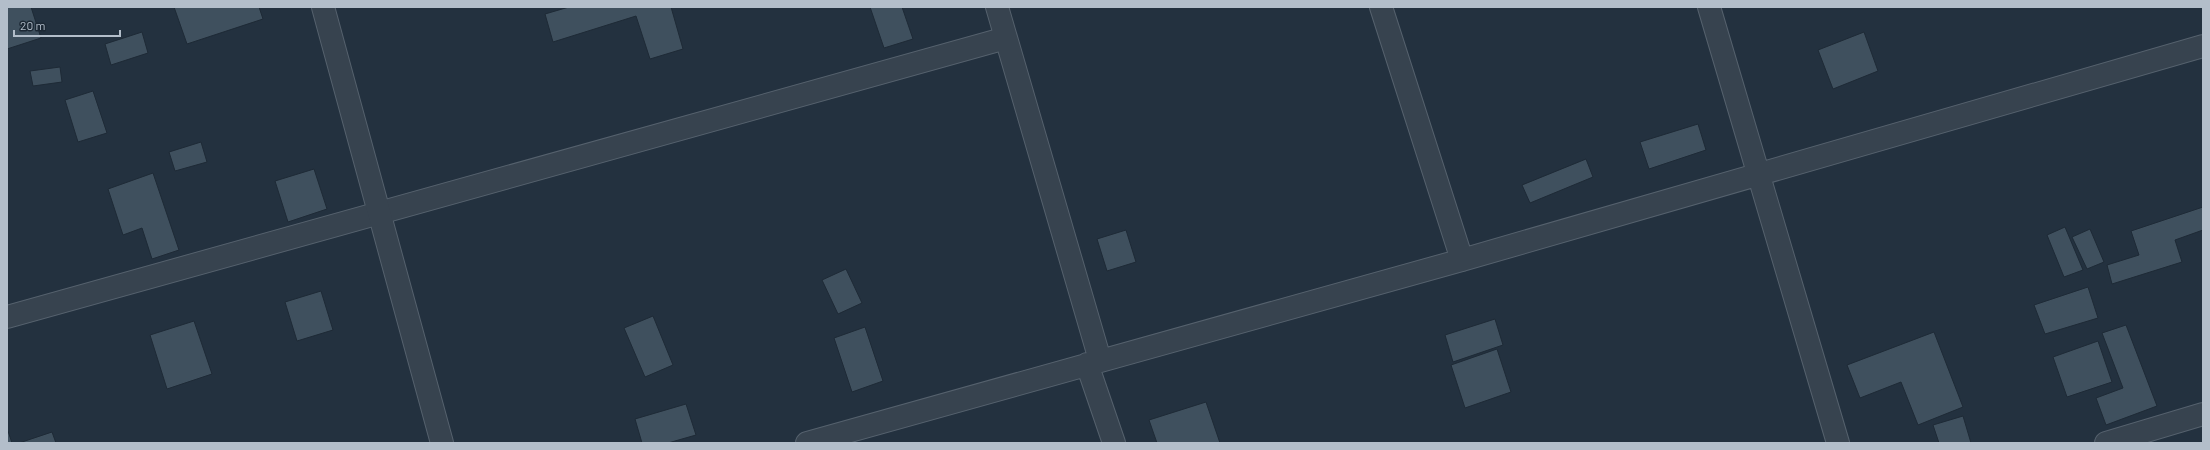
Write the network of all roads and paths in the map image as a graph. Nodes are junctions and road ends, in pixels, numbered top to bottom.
1 (322, 7) edge
2 (997, 7) edge
3 (1381, 7) edge
4 (1709, 7) edge
5 (1006, 38) junction
6 (2203, 46) edge
7 (1760, 175) junction
8 (378, 212) junction
9 (1462, 260) junction
10 (7, 316) edge
11 (1094, 362) junction
12 (2203, 414) edge
13 (442, 443) edge
14 (807, 443) edge
15 (1114, 443) edge
16 (1838, 443) edge
17 (2106, 443) edge

1 - 8 street
2 - 5 street
3 - 9 street
4 - 7 street
5 - 8 street
5 - 11 street
6 - 7 street
7 - 9 street
7 - 16 street
8 - 10 street
8 - 13 street
9 - 11 street
11 - 14 street
11 - 15 street
12 - 17 street

